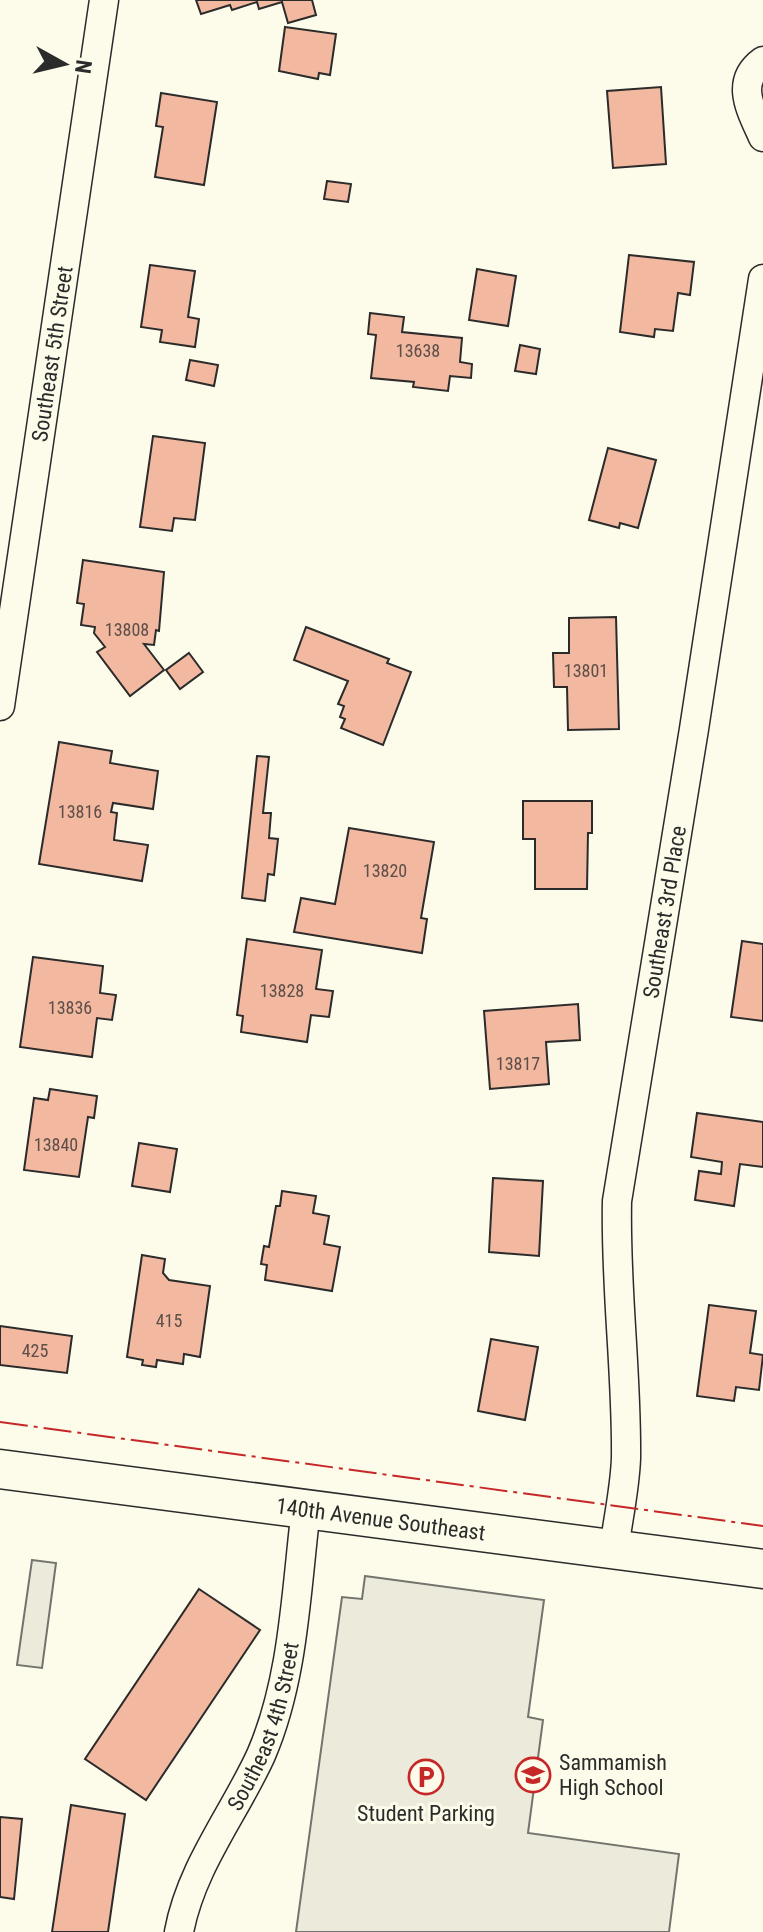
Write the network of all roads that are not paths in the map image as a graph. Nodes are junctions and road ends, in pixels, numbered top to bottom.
1 (104, 0) edge
2 (763, 61) edge
3 (763, 137) edge
4 (763, 279) edge
5 (0, 706) edge
6 (0, 1469) edge
7 (306, 1509) junction
8 (614, 1549) junction
9 (763, 1569) edge
10 (179, 1932) edge

1 - 5 street, Southeast 5th Street
2 - 3 street
4 - 8 street, Southeast 3rd Place
6 - 7 street, 140th Avenue Southeast
7 - 8 street, 140th Avenue Southeast
7 - 10 street, Southeast 4th Street
8 - 9 street, 140th Avenue Southeast

